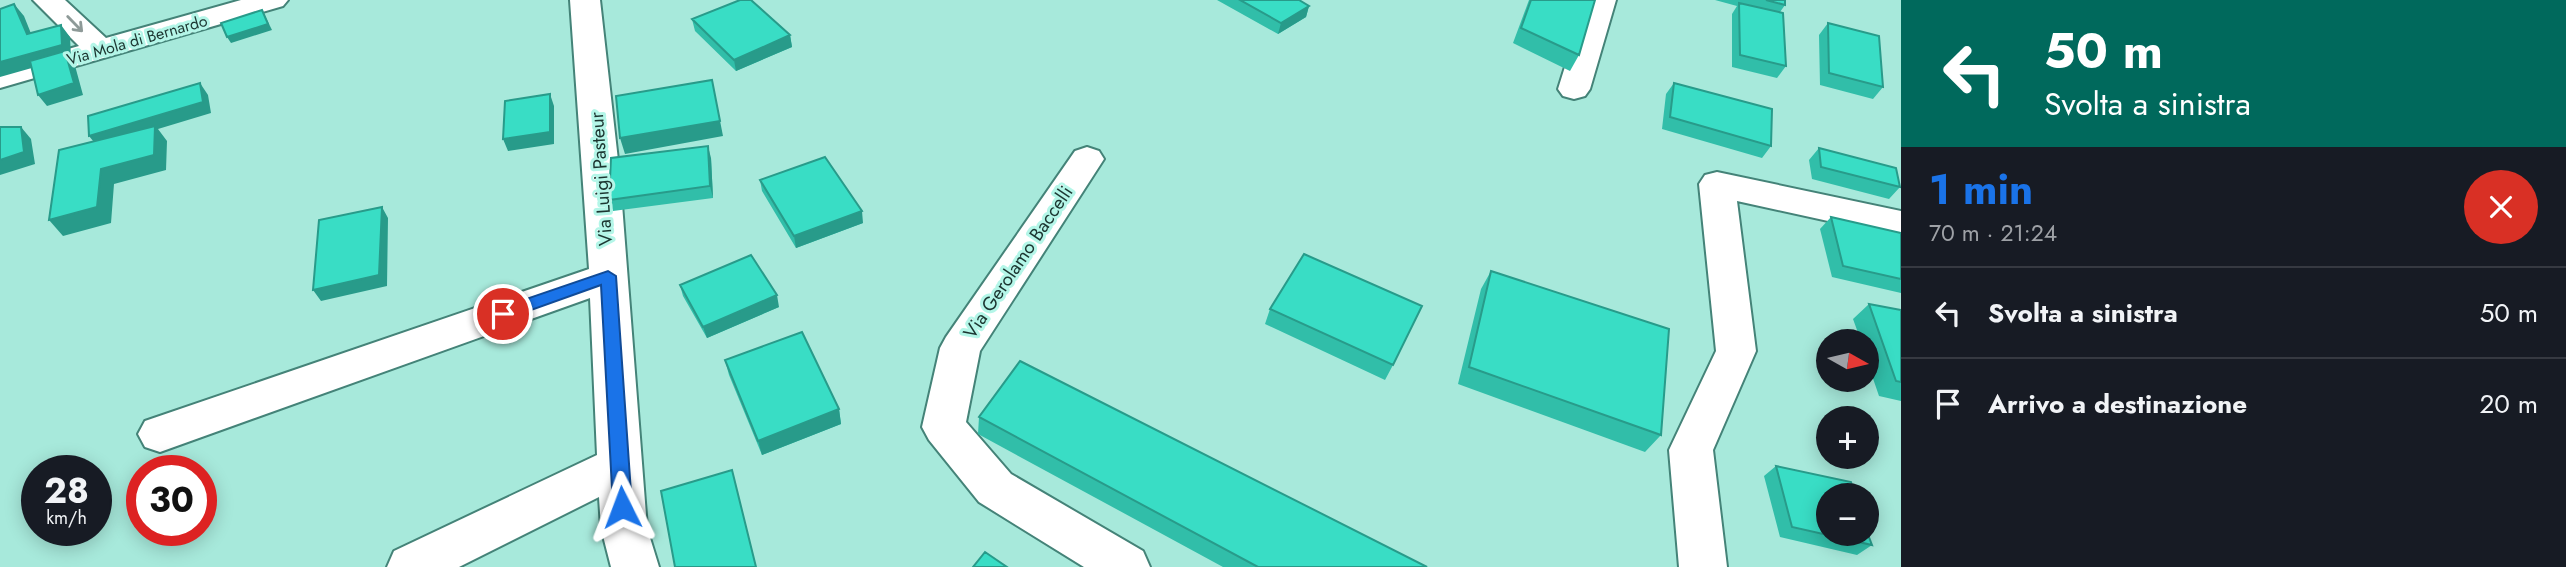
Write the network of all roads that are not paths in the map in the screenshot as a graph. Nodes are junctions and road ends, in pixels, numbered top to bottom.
1 (48, 0) edge
2 (273, 0) edge
3 (585, 0) edge
4 (1601, 0) edge
5 (101, 50) junction
6 (0, 78) edge
7 (1574, 89) dead end
8 (1087, 159) dead end
9 (1901, 224) edge
10 (608, 276) junction
11 (160, 434) dead end
12 (620, 465) junction
13 (411, 567) edge
14 (635, 567) edge
15 (1126, 567) edge
16 (1703, 567) edge

1 -> 5 street
2 - 5 street, Via Mola di Bernardo
3 - 10 street, Via Luigi Pasteur
4 - 7 street
5 - 6 street, Via Mola di Bernardo
8 - 15 street, Via Gerolamo Baccelli
9 - 16 street
10 - 11 street
10 - 12 street, Via Luigi Pasteur
12 - 13 street
12 - 14 street, Via Luigi Pasteur

